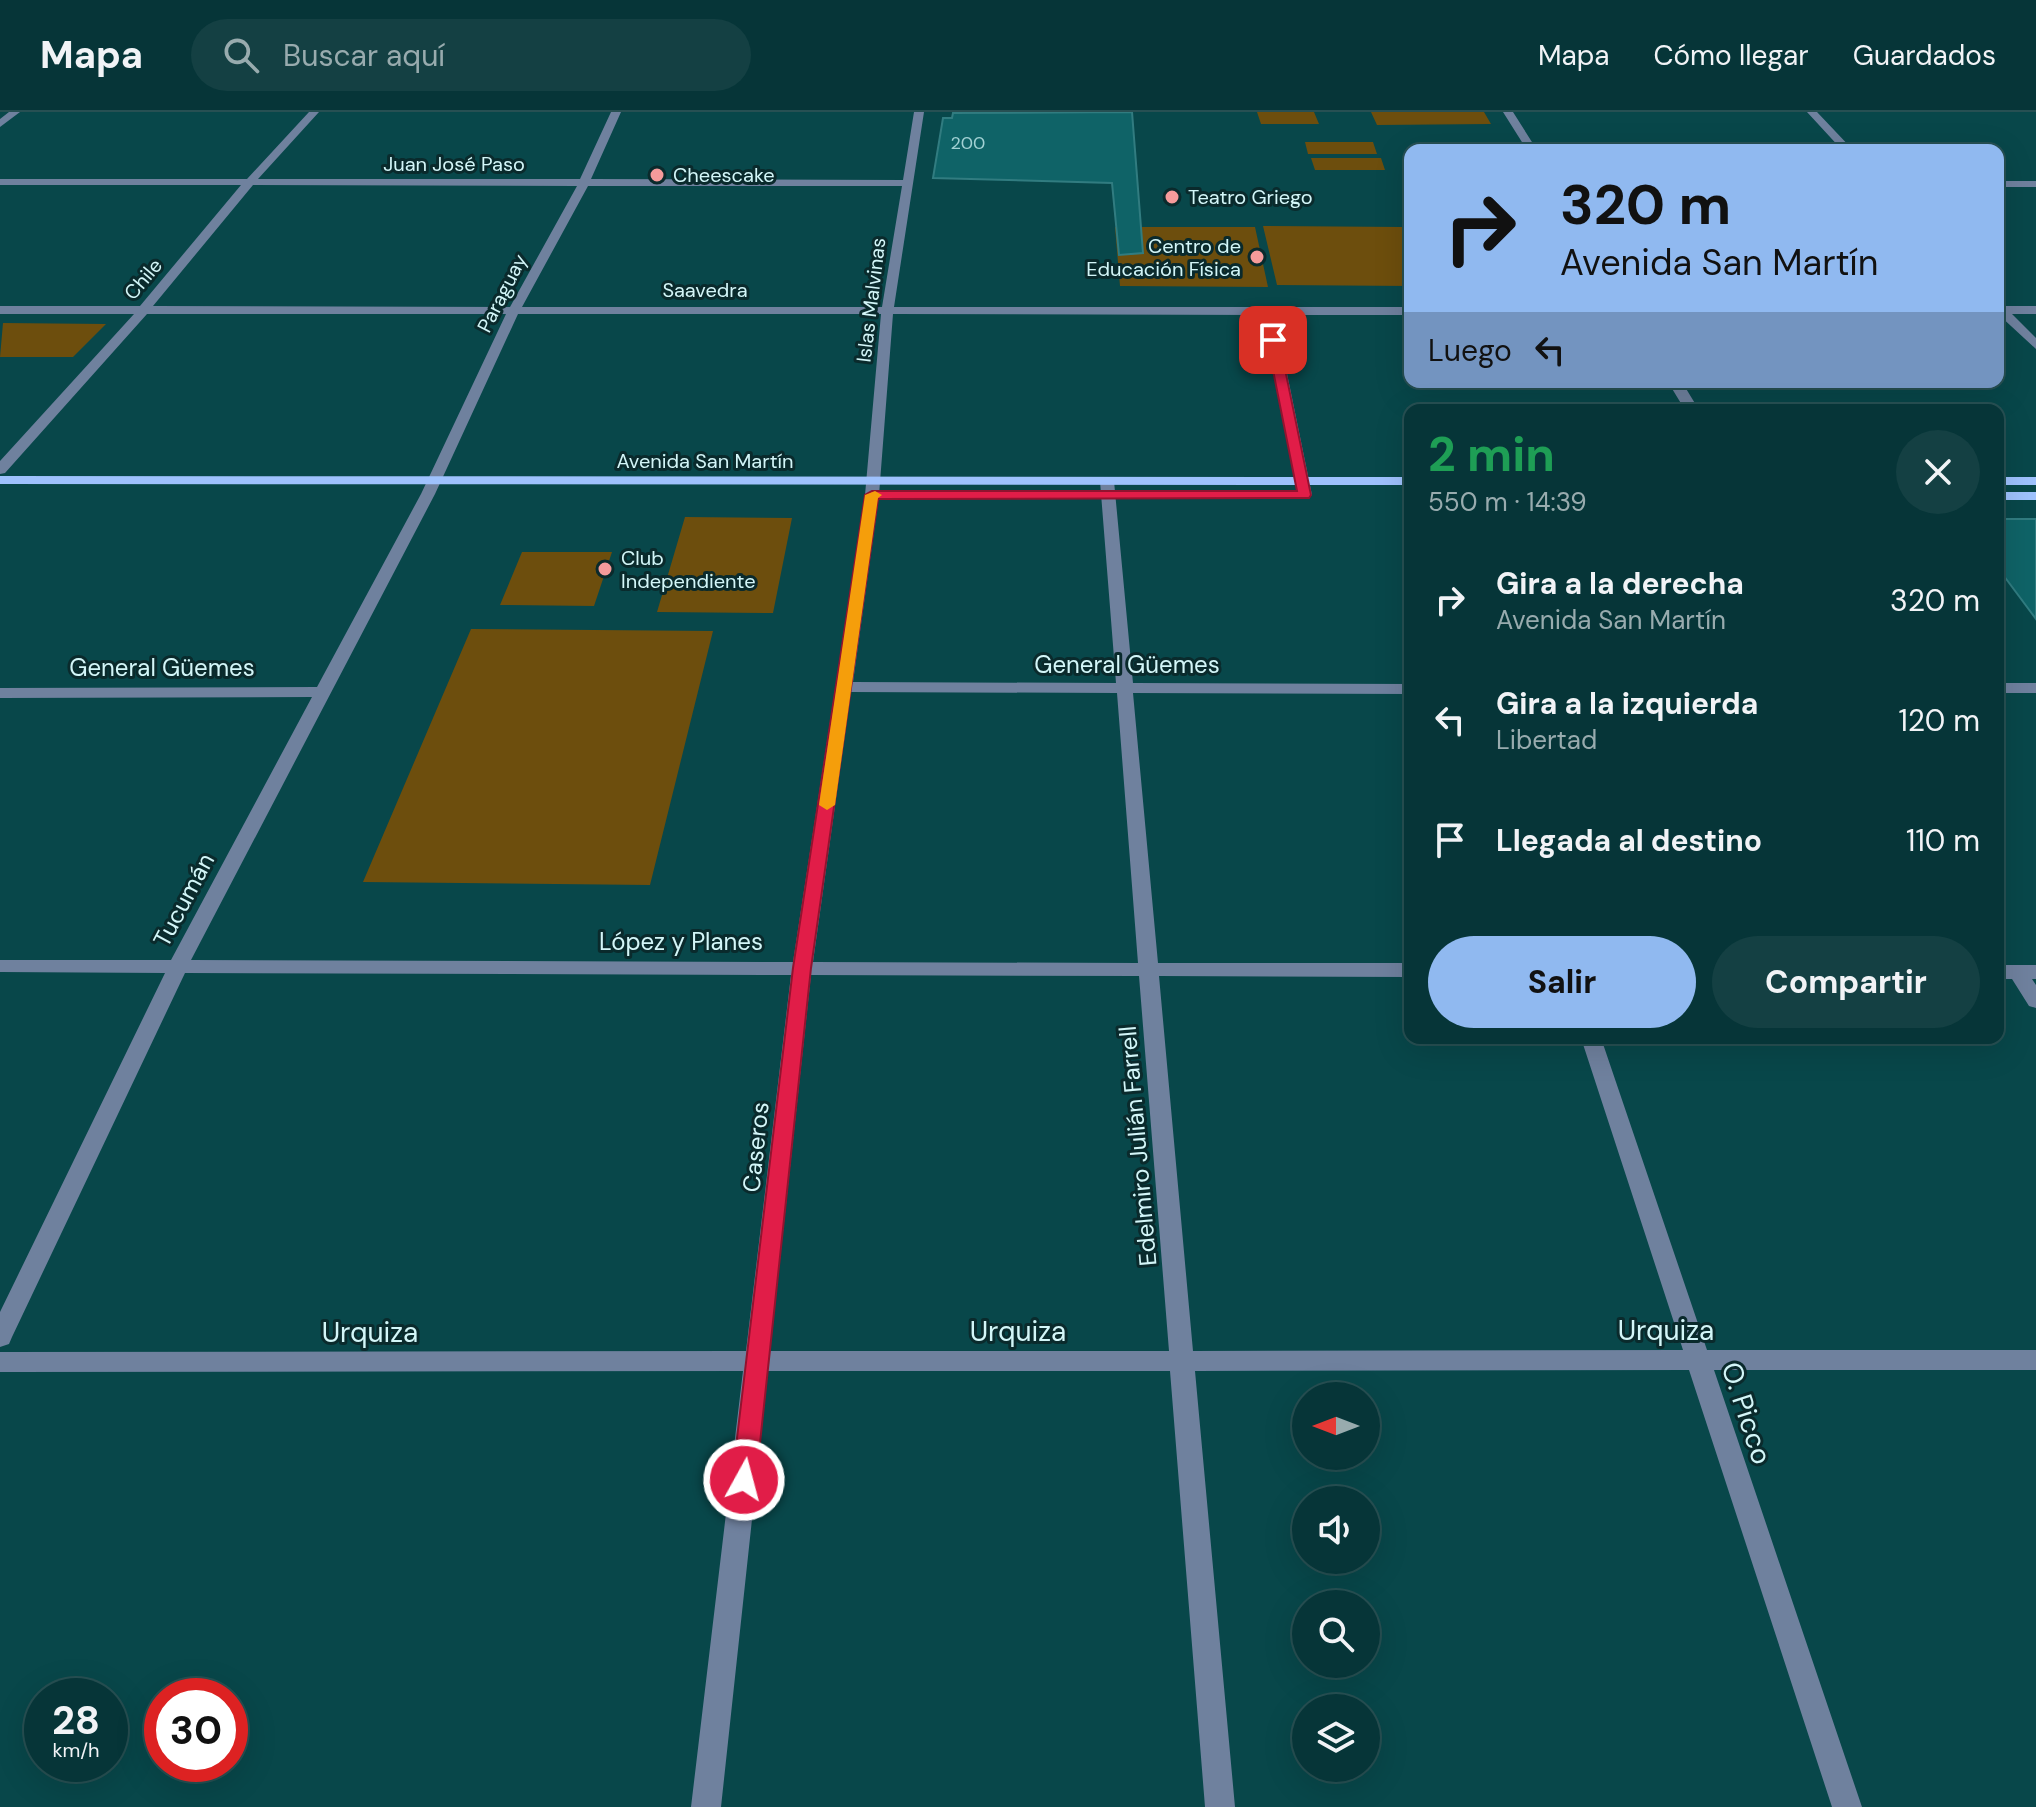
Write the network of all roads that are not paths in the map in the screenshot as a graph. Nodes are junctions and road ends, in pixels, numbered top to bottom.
1 (15, 112) edge
2 (314, 112) edge
3 (616, 112) edge
4 (919, 112) edge
5 (1508, 112) edge
6 (1812, 112) edge
7 (0, 124) edge
8 (1528, 144) edge
9 (1842, 144) edge
10 (0, 182) edge
11 (250, 182) junction
12 (584, 183) junction
13 (907, 183) junction
14 (2004, 184) edge
15 (2036, 184) edge
16 (2004, 309) edge
17 (0, 310) edge
18 (144, 310) junction
19 (514, 310) junction
20 (2036, 310) edge
21 (887, 311) junction
22 (1268, 311) junction
23 (1404, 311) edge
24 (2004, 313) edge
25 (2036, 345) edge
26 (0, 470) edge
27 (0, 480) edge
28 (1404, 481) edge
29 (2004, 481) edge
30 (2036, 481) edge
31 (432, 488) junction
32 (872, 488) junction
33 (1108, 488) junction
34 (1303, 488) junction
35 (0, 494) edge
36 (1404, 495) edge
37 (2004, 496) edge
38 (2036, 496) edge
39 (845, 687) junction
40 (2004, 688) edge
41 (2036, 688) edge
42 (1125, 689) junction
43 (1404, 689) edge
44 (323, 692) junction
45 (0, 693) edge
46 (0, 966) edge
47 (178, 966) junction
48 (802, 968) junction
49 (1149, 969) junction
50 (1404, 970) edge
51 (2017, 972) edge
52 (2036, 1001) edge
53 (1593, 1044) edge
54 (0, 1337) edge
55 (1698, 1360) junction
56 (2036, 1360) edge
57 (758, 1361) junction
58 (1182, 1361) junction
59 (0, 1362) edge
60 (706, 1807) edge
61 (1220, 1807) edge
62 (1847, 1807) edge

1 - 7 street
2 - 11 street, Chile
3 - 12 street, Paraguay
4 - 13 street, Islas Malvinas
5 - 8 street
6 - 9 street
10 - 11 street, Juan José Paso
11 - 12 street, Juan José Paso
11 - 18 street, Chile
12 - 13 street, Juan José Paso
12 - 19 street, Paraguay
13 - 21 street, Islas Malvinas
14 - 15 street
16 - 20 street
17 - 18 street, Saavedra
18 - 19 street, Saavedra
18 - 26 street, Chile
19 - 21 street, Saavedra
19 - 31 street, Paraguay
21 - 22 street, Saavedra
21 - 32 street, Islas Malvinas
22 - 23 street, Saavedra
22 - 34 street
24 - 25 street
27 - 31 main road, Avenida San Martín
28 - 34 main road, Avenida San Martín
29 - 30 main road
31 - 32 main road, Avenida San Martín
31 - 35 main road, Avenida San Martín
31 - 44 street, Tucumán
32 - 33 main road, Avenida San Martín
32 - 39 street, Caseros
33 - 34 main road, Avenida San Martín
33 - 42 street, Edelmiro Julián Farrell
34 - 36 main road, Avenida San Martín
37 - 38 main road
39 - 42 street, General Güemes
39 - 48 street, Caseros
40 - 41 street
42 - 43 street, General Güemes
42 - 49 street, Edelmiro Julián Farrell
44 - 45 street, General Güemes
44 - 47 street, Tucumán
46 - 47 street, López y Planes
47 - 48 street, López y Planes
47 - 54 street, Tucumán
48 - 49 street, López y Planes
48 - 57 street, Caseros
49 - 50 street, López y Planes
49 - 58 street, Edelmiro Julián Farrell
51 - 52 street
53 - 55 street, O. Picco
55 - 56 street, Urquiza
55 - 58 street, Urquiza
55 - 62 street, O. Picco
57 - 58 street, Urquiza
57 - 59 street, Urquiza
57 - 60 street, Caseros
58 - 61 street, Edelmiro Julián Farrell

